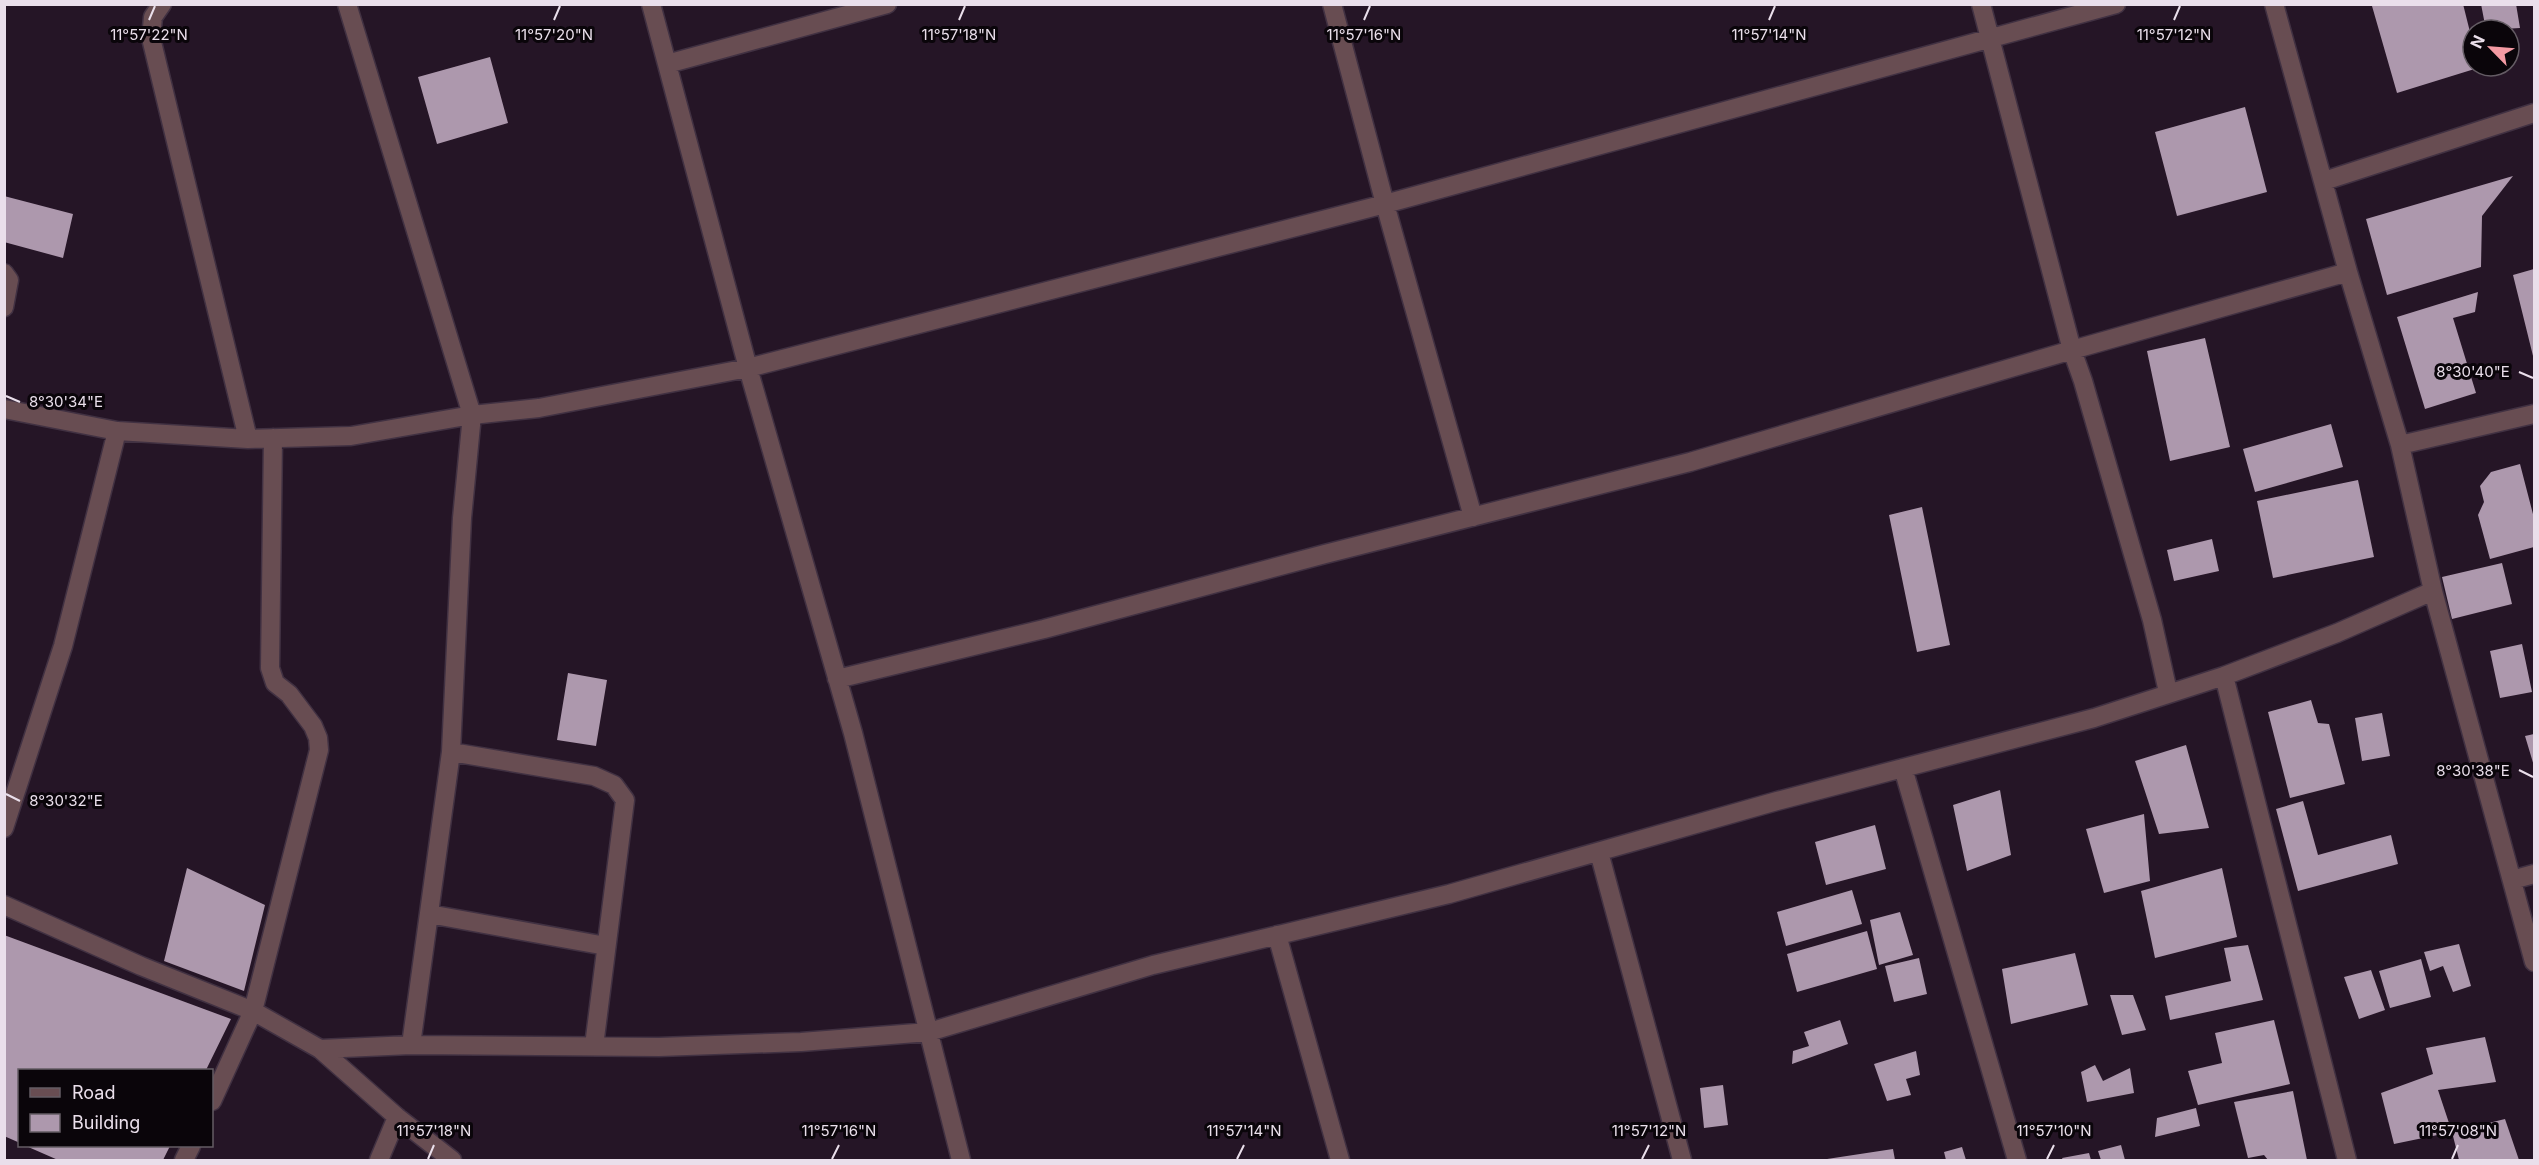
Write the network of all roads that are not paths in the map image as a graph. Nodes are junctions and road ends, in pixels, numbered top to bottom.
1 (162, 4) edge
2 (347, 4) edge
3 (651, 4) edge
4 (887, 4) edge
5 (1332, 4) edge
6 (1981, 4) edge
7 (2116, 4) edge
8 (2274, 4) edge
9 (1991, 39) junction
10 (667, 64) junction
11 (2535, 113) edge
12 (2324, 181) junction
13 (1385, 204) junction
14 (4, 273) edge
15 (2348, 273) junction
16 (4, 307) edge
17 (2072, 350) junction
18 (748, 368) junction
19 (4, 409) edge
20 (2535, 414) edge
21 (472, 415) junction
22 (117, 431) junction
23 (273, 438) junction
24 (248, 439) junction
25 (2400, 445) junction
26 (1473, 517) junction
27 (2433, 591) junction
28 (2224, 675) junction
29 (837, 679) junction
30 (2168, 692) junction
31 (451, 752) junction
32 (1903, 768) junction
33 (4, 828) edge
34 (1599, 852) junction
35 (2535, 874) edge
36 (2512, 880) junction
37 (4, 905) edge
38 (429, 914) junction
39 (1277, 935) junction
40 (606, 946) junction
41 (2535, 962) edge
42 (253, 1011) junction
43 (929, 1032) junction
44 (411, 1045) junction
45 (594, 1046) junction
46 (321, 1049) junction
47 (213, 1099) edge
48 (397, 1118) junction
49 (191, 1147) edge
50 (184, 1161) edge
51 (379, 1161) edge
52 (452, 1161) edge
53 (961, 1161) edge
54 (1340, 1161) edge
55 (1682, 1161) edge
56 (2017, 1161) edge
57 (2347, 1161) edge

1 - 24 street
2 - 21 street
3 - 10 street
4 - 10 street
5 - 13 street
6 - 9 street
7 - 9 street
8 - 12 street
9 - 13 street
9 - 17 street
10 - 18 street
11 - 12 street
12 - 15 street
13 - 18 street
13 - 26 street
14 - 16 street
15 - 17 street
15 - 25 street
17 - 26 street
17 - 30 street
18 - 21 street
18 - 29 street
19 - 22 street
20 - 25 street
21 - 23 street
21 - 31 street
22 - 24 street
22 - 33 street
23 - 24 street
23 - 42 street
25 - 27 street
26 - 29 street
27 - 28 street
27 - 36 street
28 - 30 street
28 - 57 street
29 - 43 street
30 - 32 street
31 - 38 street
31 - 40 street
32 - 34 street
32 - 56 street
34 - 39 street
34 - 55 street
35 - 36 street
36 - 41 street
37 - 42 street
38 - 40 street
38 - 44 street
39 - 43 street
39 - 54 street
40 - 45 street
42 - 46 street
42 - 47 street
43 - 45 street
43 - 53 street
44 - 45 street
44 - 46 street
46 - 48 street
48 - 51 street
48 - 52 street
49 - 50 street

